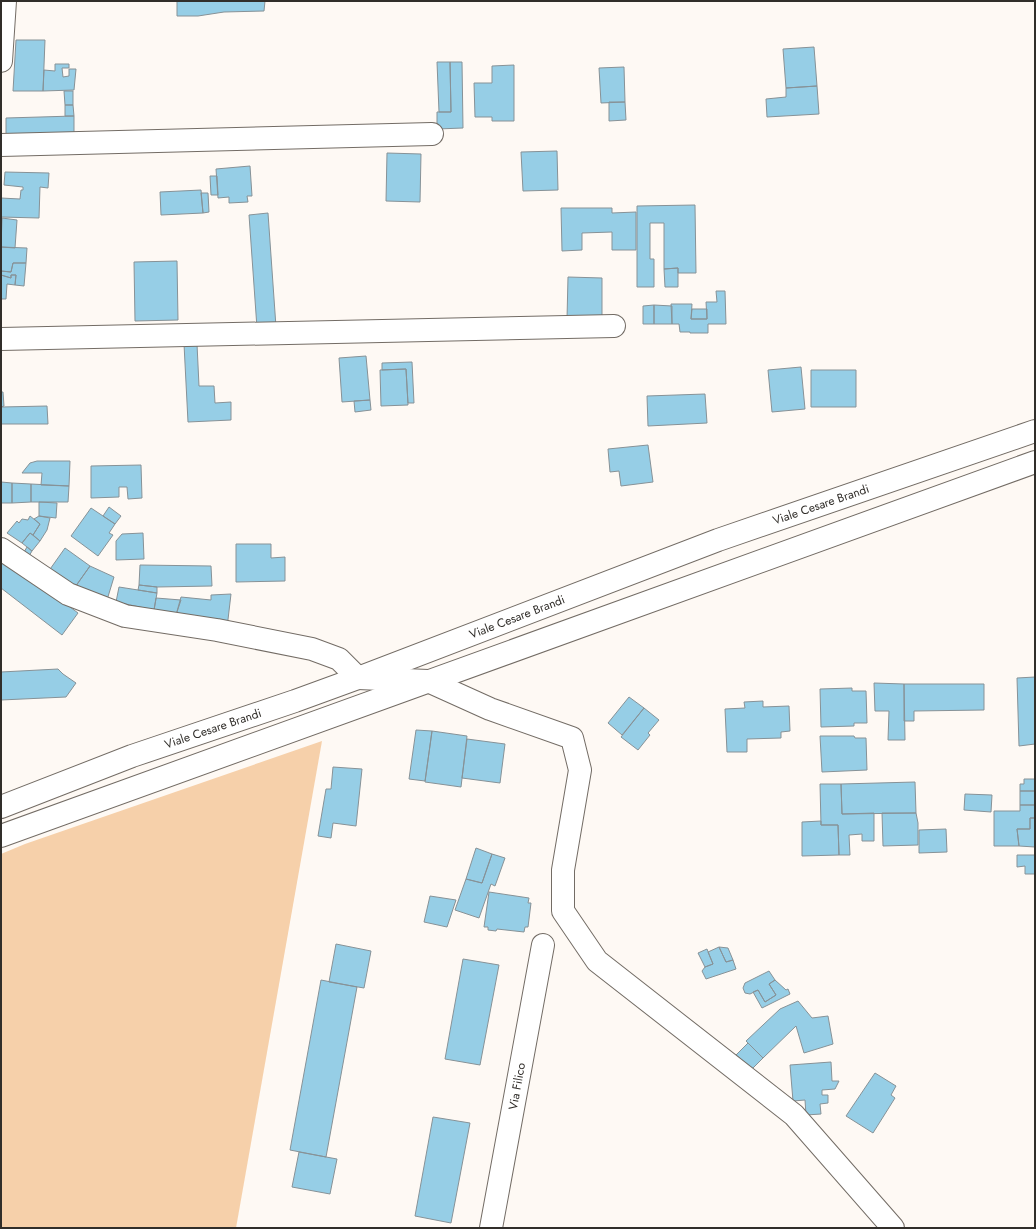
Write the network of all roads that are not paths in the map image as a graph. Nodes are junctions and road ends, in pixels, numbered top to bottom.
1 (5, 1) edge
2 (1, 61) edge
3 (432, 134) dead end
4 (1, 144) edge
5 (614, 326) dead end
6 (1, 339) edge
7 (1035, 431) edge
8 (1035, 462) edge
9 (1, 549) edge
10 (358, 678) junction
11 (428, 681) junction
12 (1, 807) edge
13 (1, 836) edge
14 (543, 945) dead end
15 (491, 1228) edge
16 (893, 1228) edge

1 - 2 street
3 - 4 street
5 - 6 street
7 - 10 street, Viale Cesare Brandi
8 - 11 street
9 - 10 street
10 - 11 street
10 - 12 street, Viale Cesare Brandi
11 - 13 street
11 - 16 street
14 - 15 street, Via Filico

